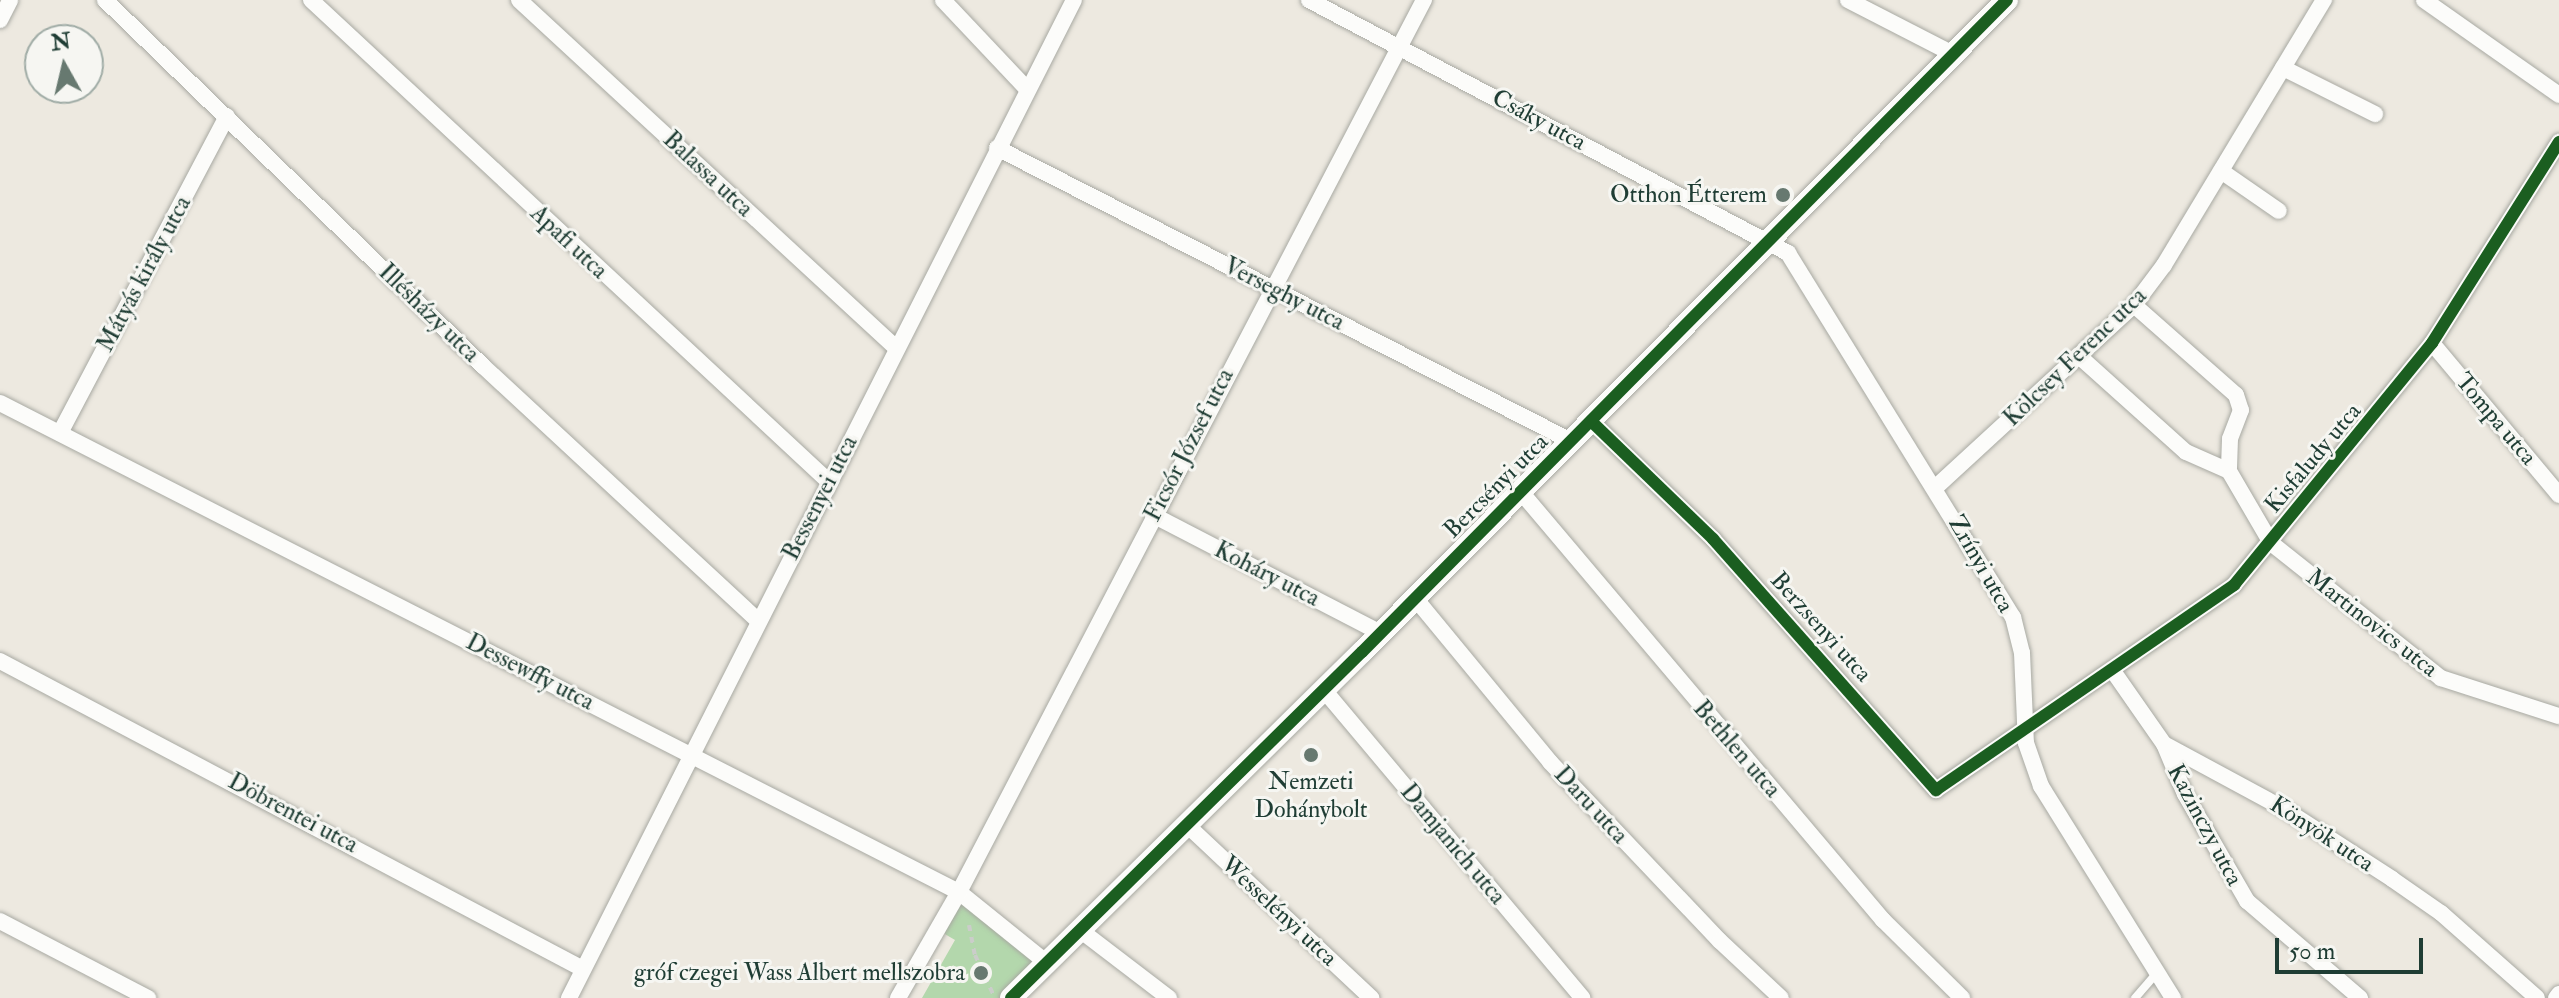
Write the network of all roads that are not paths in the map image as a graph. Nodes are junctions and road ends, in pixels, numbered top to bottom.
1 (10, 0) edge
2 (105, 0) edge
3 (311, 0) edge
4 (519, 0) edge
5 (943, 0) edge
6 (1074, 0) edge
7 (1309, 0) edge
8 (1424, 0) edge
9 (1848, 0) edge
10 (2007, 0) edge
11 (2324, 0) edge
12 (2424, 0) edge
13 (0, 20) edge
14 (1400, 48) junction
15 (1953, 54) junction
16 (2283, 68) junction
17 (1027, 89) junction
18 (2559, 95) edge
19 (2375, 114) dead end
20 (227, 116) junction
21 (2559, 142) edge
22 (997, 148) junction
23 (2221, 171) junction
24 (2279, 211) dead end
25 (1768, 241) junction
26 (1271, 287) junction
27 (2134, 305) junction
28 (2432, 343) junction
29 (896, 348) junction
30 (2080, 357) junction
31 (0, 403) edge
32 (1591, 421) junction
33 (60, 433) junction
34 (1571, 441) junction
35 (2229, 471) junction
36 (828, 481) junction
37 (1936, 487) junction
38 (1521, 492) junction
39 (2559, 495) edge
40 (1153, 515) junction
41 (2271, 543) junction
42 (1415, 598) junction
43 (758, 621) junction
44 (1381, 633) junction
45 (0, 661) edge
46 (2113, 671) junction
47 (1324, 690) junction
48 (2559, 716) edge
49 (2025, 728) junction
50 (2164, 744) junction
51 (691, 755) junction
52 (1187, 825) junction
53 (955, 899) junction
54 (0, 921) edge
55 (1080, 930) junction
56 (1047, 963) junction
57 (583, 969) junction
58 (2156, 974) junction
59 (148, 998) edge
60 (569, 998) edge
61 (898, 998) edge
62 (1011, 998) edge
63 (1169, 998) edge
64 (1371, 998) edge
65 (1582, 998) edge
66 (1781, 998) edge
67 (1962, 998) edge
68 (2135, 998) edge
69 (2173, 998) edge
70 (2360, 998) edge
71 (2537, 998) edge

1 - 13 street
2 - 20 street, Illésházy utca
3 - 36 street, Apafi utca
4 - 29 street, Balassa utca
5 - 17 street
6 - 17 street, Bessenyei utca
7 - 14 street, Csáky utca
8 - 14 street, Ficsór József utca
9 - 15 street
10 - 15 street, Bercsényi utca
11 - 16 street, Kölcsey Ferenc utca
12 - 18 street
14 - 25 street, Csáky utca
14 - 26 street, Ficsór József utca
15 - 25 street, Bercsényi utca
16 - 19 street
16 - 23 street, Kölcsey Ferenc utca
17 - 22 street, Bessenyei utca
20 - 33 street, Mátyás király utca
20 - 43 street, Illésházy utca
21 - 28 street, Kisfaludy utca
22 - 26 street, Verseghy utca
22 - 29 street, Bessenyei utca
23 - 24 street
23 - 27 street, Kölcsey Ferenc utca
25 - 32 street, Bercsényi utca
25 - 37 street, Zrínyi utca
26 - 34 street, Verseghy utca
26 - 40 street, Ficsór József utca
27 - 30 street, Kölcsey Ferenc utca
27 - 35 street
28 - 39 street, Tompa utca
28 - 41 street, Kisfaludy utca
29 - 36 street, Bessenyei utca
30 - 35 street
30 - 37 street, Kölcsey Ferenc utca
31 - 33 street, Dessewffy utca
32 - 34 street, Bercsényi utca
32 - 49 street, Berzsenyi utca
33 - 51 street, Dessewffy utca
34 - 38 street, Bercsényi utca
35 - 41 street, Martinovics utca
36 - 43 street, Bessenyei utca
37 - 49 street, Zrínyi utca
38 - 42 street, Bercsényi utca
38 - 67 street, Bethlen utca
40 - 44 street, Koháry utca
40 - 53 street, Ficsór József utca
41 - 46 street, Kisfaludy utca
41 - 48 street, Martinovics utca
42 - 44 street, Bercsényi utca
42 - 66 street, Daru utca
43 - 51 street, Bessenyei utca
44 - 47 street, Bercsényi utca
45 - 57 street, Döbrentei utca
46 - 49 street, Kisfaludy utca
46 - 50 street, Könyök utca
47 - 52 street, Bercsényi utca
47 - 65 street, Damjanich utca
49 - 58 street, Zrínyi utca
50 - 70 street, Kazinczy utca
50 - 71 street, Könyök utca
51 - 53 street, Dessewffy utca
51 - 57 street, Bessenyei utca
52 - 55 street, Bercsényi utca
52 - 64 street, Wesselényi utca
53 - 56 street, Dessewffy utca
53 - 61 street
54 - 59 street
55 - 56 street, Bercsényi utca
55 - 63 street
56 - 62 street, Bercsényi utca
57 - 60 street, Bessenyei utca
58 - 68 lane
58 - 69 street, Zrínyi utca

